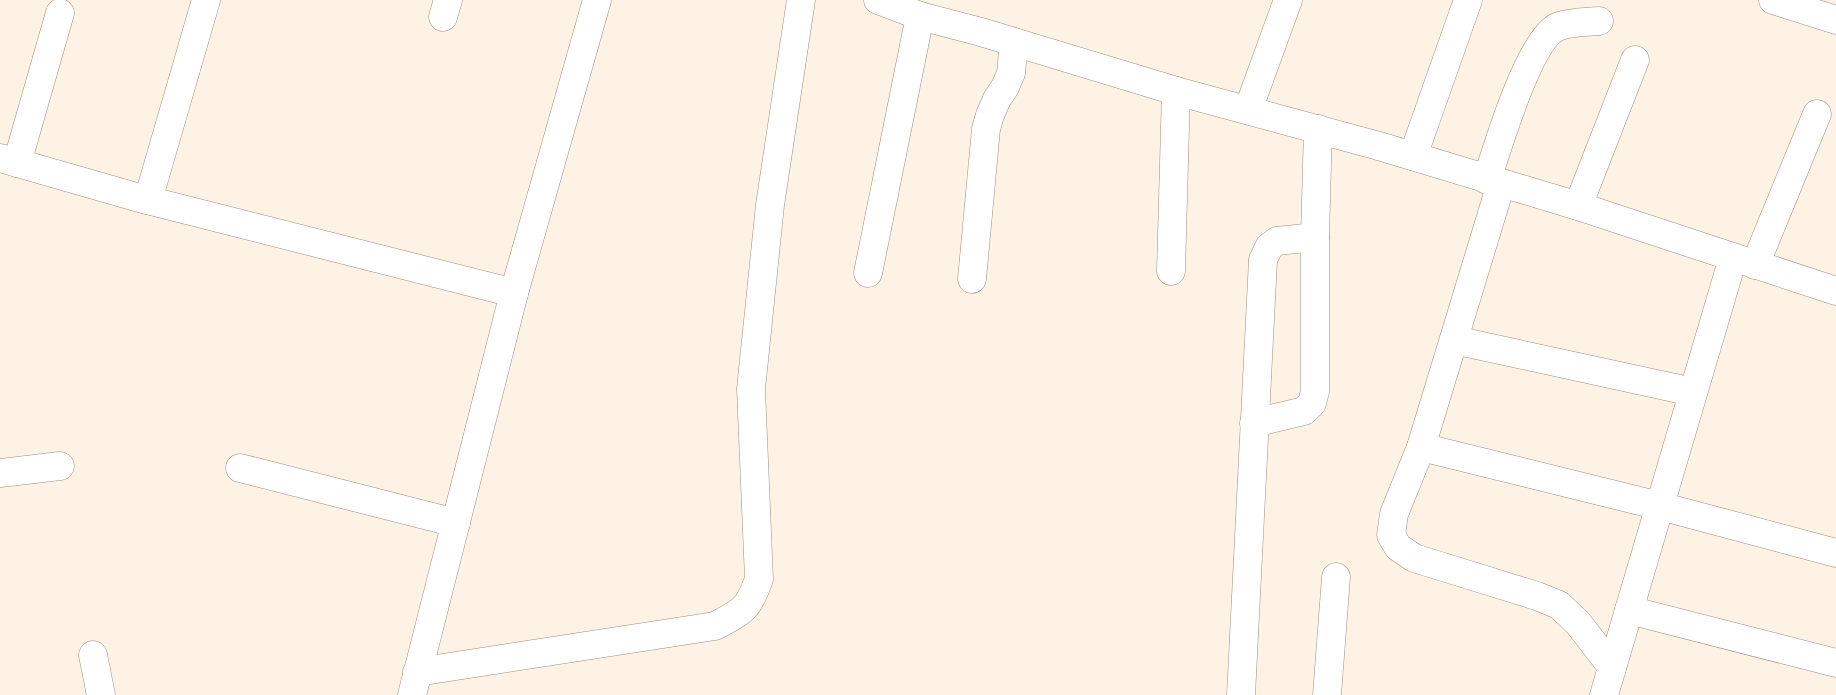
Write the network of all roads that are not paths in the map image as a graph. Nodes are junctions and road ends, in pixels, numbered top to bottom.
1 (206, 0) edge
2 (597, 0) edge
3 (801, 0) edge
4 (878, 0) edge
5 (1288, 0) edge
6 (1468, 0) edge
7 (1773, 0) edge
8 (60, 13) dead end
9 (920, 16) junction
10 (1836, 20) edge
11 (1599, 21) dead end
12 (1014, 42) junction
13 (1635, 60) dead end
14 (1176, 90) junction
15 (1248, 110) junction
16 (1817, 114) dead end
17 (1318, 129) junction
18 (1413, 156) junction
19 (8, 160) edge
20 (1494, 182) junction
21 (148, 200) junction
22 (1578, 206) junction
23 (1316, 238) junction
24 (1744, 261) junction
25 (1171, 270) dead end
26 (868, 273) dead end
27 (972, 279) dead end
28 (1836, 291) edge
29 (514, 293) junction
30 (1454, 340) junction
31 (1693, 392) junction
32 (1254, 423) junction
33 (1421, 447) junction
34 (60, 466) dead end
35 (240, 468) dead end
36 (0, 473) edge
37 (1660, 506) junction
38 (456, 523) junction
39 (1836, 553) edge
40 (1336, 577) dead end
41 (1629, 610) junction
42 (92, 655) dead end
43 (1836, 663) edge
44 (1612, 667) junction
45 (414, 684) edge
46 (101, 695) edge
47 (1241, 695) edge
48 (1327, 695) edge
49 (1604, 695) edge

1 - 21 street
2 - 29 street
3 - 45 street
4 - 9 street
5 - 15 street
6 - 18 street
7 - 10 street
8 - 19 street
9 - 12 street
9 - 26 street
11 - 20 street
12 - 14 street
12 - 27 street
13 - 22 street
14 - 15 street
14 - 25 street
15 - 17 street
16 - 24 street
17 - 18 street
17 - 23 street
18 - 20 street
19 - 21 street
20 - 22 street
20 - 30 street
21 - 29 street
22 - 24 street
23 - 32 street
23 - 32 street
24 - 28 street
24 - 31 street
29 - 38 street
30 - 31 street
30 - 33 street
31 - 37 street
32 - 47 street
33 - 37 street
33 - 44 street
34 - 36 street
35 - 38 street
37 - 39 street
37 - 41 street
38 - 45 street
40 - 48 street
41 - 43 street
41 - 44 street
42 - 46 street
44 - 49 street

